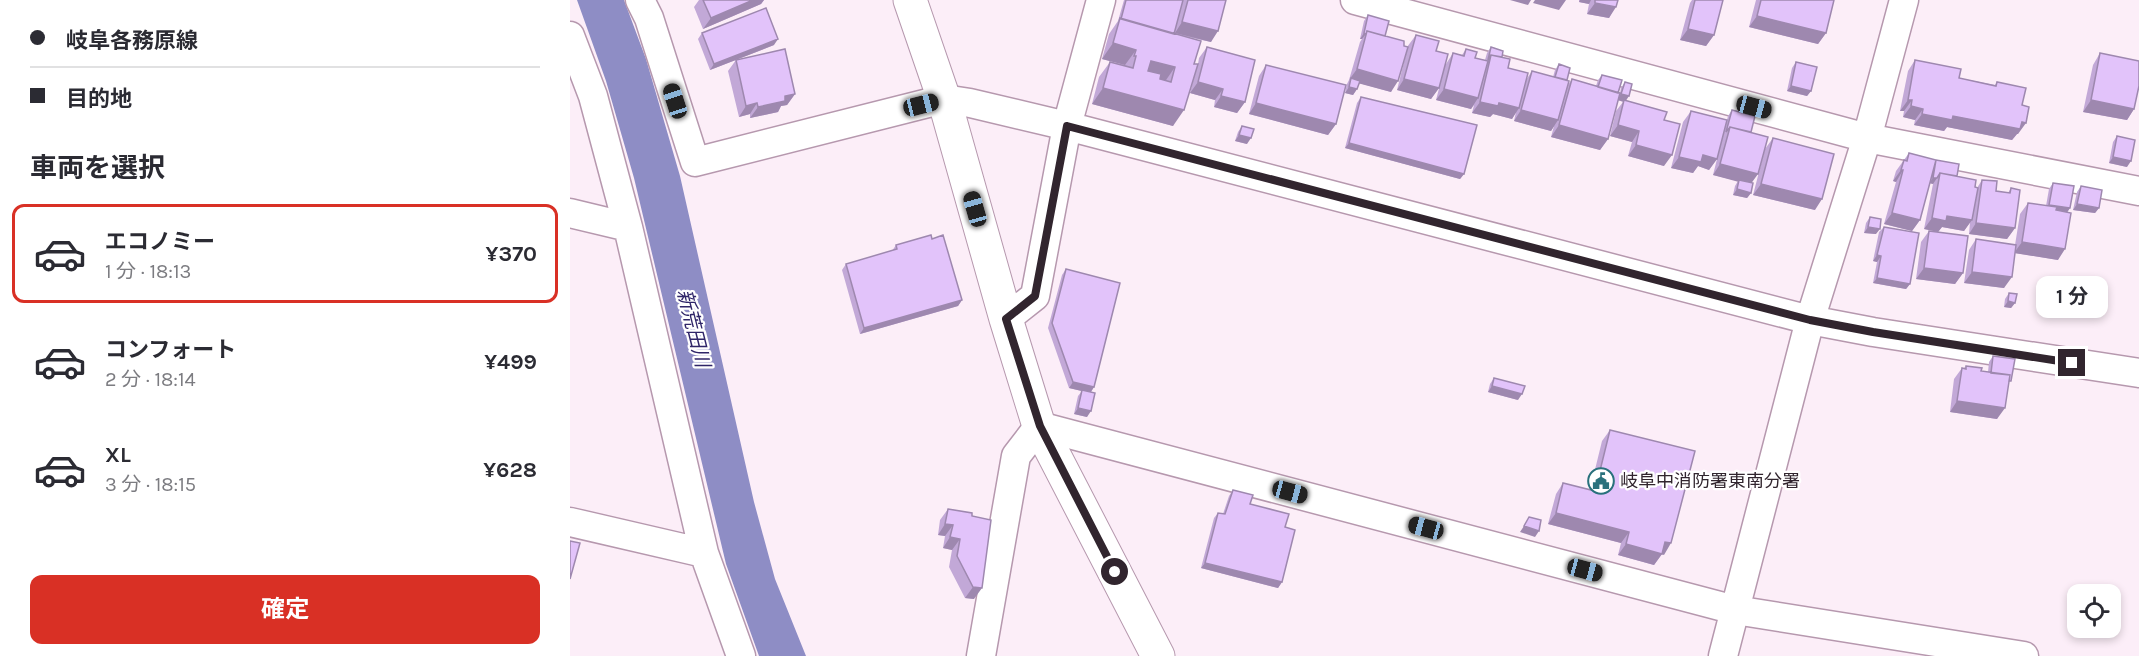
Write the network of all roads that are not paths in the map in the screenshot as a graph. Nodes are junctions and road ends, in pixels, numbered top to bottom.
1 (640, 0) edge
2 (910, 0) edge
3 (1101, 0) edge
4 (1355, 0) edge
5 (1904, 0) edge
6 (570, 36) edge
7 (944, 99) junction
8 (1067, 126) junction
9 (1867, 138) junction
10 (2139, 191) edge
11 (570, 213) edge
12 (628, 227) junction
13 (1006, 319) junction
14 (1810, 320) junction
15 (2139, 373) edge
16 (1040, 426) junction
17 (570, 522) edge
18 (704, 553) junction
19 (1735, 610) junction
20 (741, 656) edge
21 (981, 656) edge
22 (1158, 656) edge
23 (1723, 656) edge
24 (2024, 656) edge

1 - 7 street
2 - 7 main road
3 - 8 street
4 - 9 street
5 - 9 street
6 - 12 street
7 - 8 street
7 - 13 main road
8 - 13 street
8 - 14 street
9 - 10 street
9 - 14 street
11 - 12 street
12 - 18 street
13 - 16 main road
14 - 15 street
14 - 19 street
16 - 19 street
16 - 21 street
16 - 22 main road
17 - 18 street
18 - 20 street
19 - 23 street
19 - 24 street

